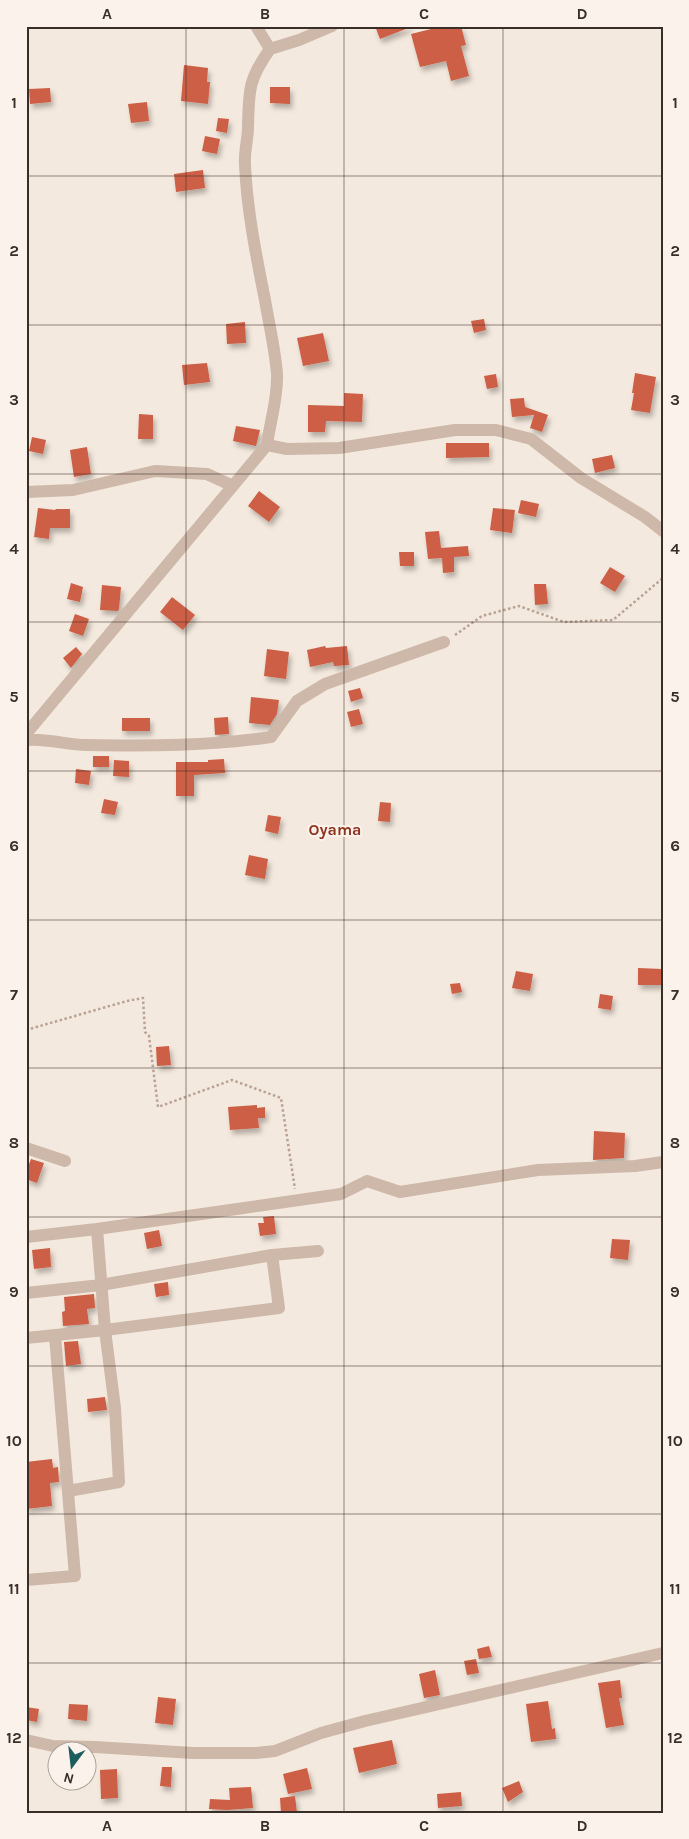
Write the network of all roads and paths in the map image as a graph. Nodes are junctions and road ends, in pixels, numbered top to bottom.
1 (256, 26) edge
2 (332, 26) edge
3 (270, 49) junction
4 (267, 445) junction
5 (233, 486) junction
6 (26, 492) edge
7 (663, 531) edge
8 (663, 578) edge
9 (444, 642) joint
10 (26, 734) edge
11 (26, 740) edge
12 (26, 1030) edge
13 (26, 1148) edge
14 (65, 1162) dead end
15 (663, 1162) edge
16 (297, 1200) junction
17 (97, 1229) junction
18 (26, 1237) edge
19 (318, 1251) dead end
20 (272, 1255) junction
21 (102, 1285) junction
22 (26, 1293) edge
23 (105, 1330) junction
24 (55, 1336) junction
25 (26, 1338) edge
26 (68, 1491) junction
27 (26, 1580) edge
28 (663, 1653) edge
29 (26, 1740) edge

1 - 3 street
2 - 3 street
3 - 4 street
4 - 5 street
4 - 7 street
5 - 6 street
5 - 10 street
8 - 9 path
9 - 11 street
12 - 16 path
13 - 14 street
15 - 16 street
16 - 17 street
17 - 18 street
17 - 21 street
19 - 20 street
20 - 21 street
20 - 23 street
21 - 22 street
21 - 23 street
23 - 24 street
23 - 26 street
24 - 25 street
24 - 26 street
26 - 27 street
28 - 29 street

